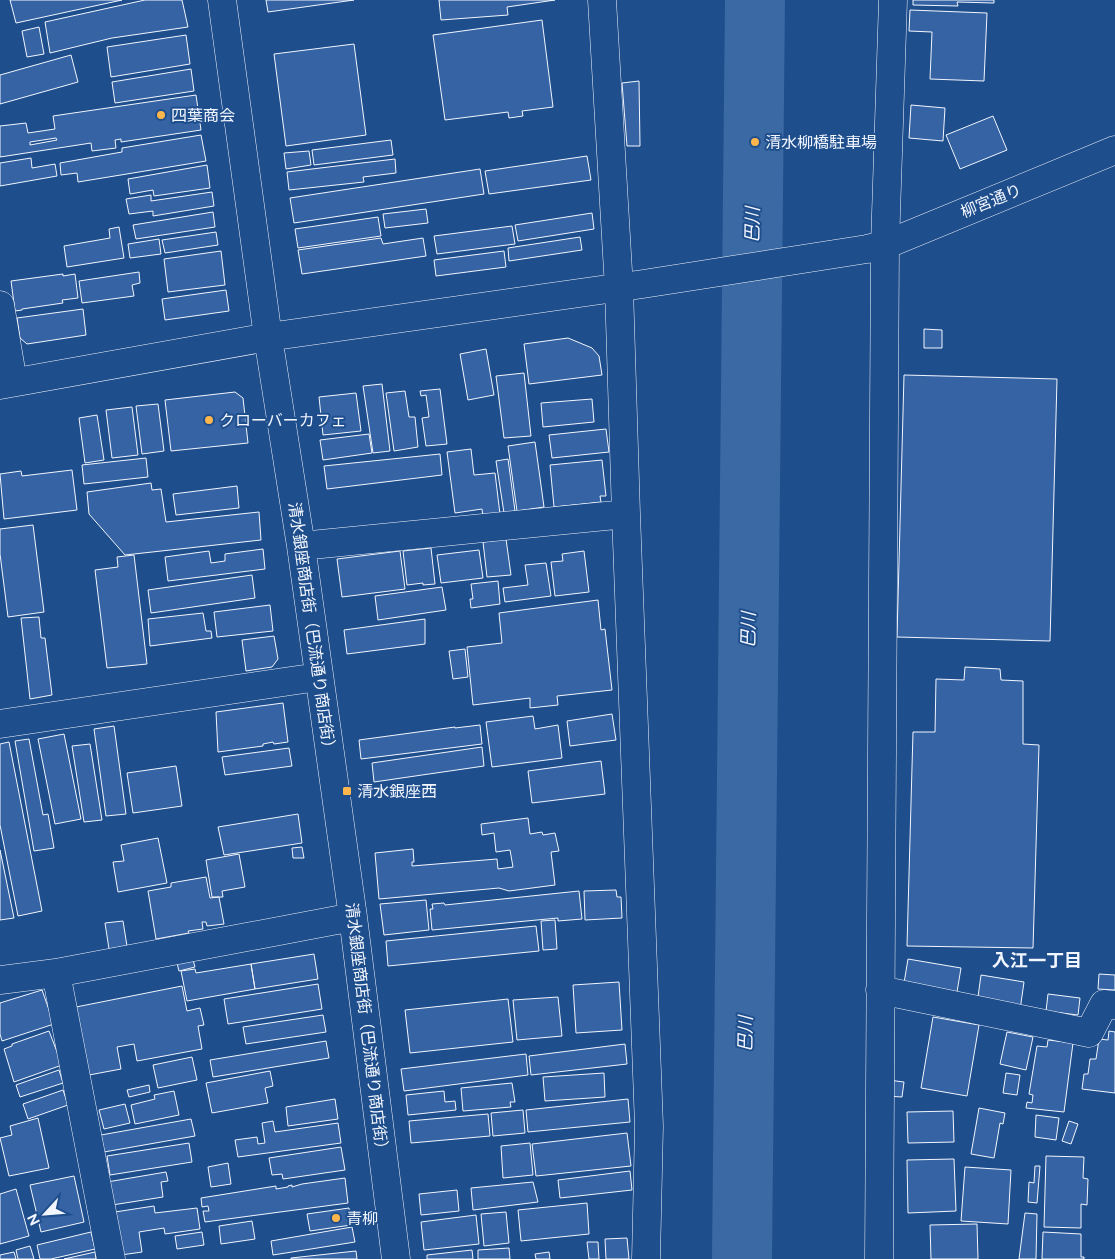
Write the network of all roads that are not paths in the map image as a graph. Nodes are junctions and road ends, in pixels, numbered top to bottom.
1 (222, 0) edge
2 (602, 0) edge
3 (893, 0) edge
4 (1115, 150) edge
5 (876, 247) junction
6 (631, 286) junction
7 (0, 305) edge
8 (268, 337) junction
9 (6, 383) edge
10 (626, 514) junction
11 (301, 546) junction
12 (318, 677) junction
13 (0, 724) edge
14 (353, 917) junction
15 (56, 973) junction
16 (0, 980) edge
17 (880, 990) junction
18 (1115, 1005) edge
19 (111, 1259) edge
20 (396, 1259) edge
21 (646, 1259) edge
22 (879, 1259) edge

1 - 8 street, 清水銀座商店街（巴流通り商店街）
2 - 6 street
3 - 5 street
4 - 5 street, 柳宮通り
5 - 6 street, 柳宮通り
5 - 17 street
6 - 8 street, 柳宮通り
6 - 10 street
7 - 9 street
8 - 9 street, 柳宮通り
8 - 11 street, 清水銀座商店街（巴流通り商店街）
10 - 11 street
10 - 21 street
11 - 12 street, 清水銀座商店街（巴流通り商店街）
12 - 13 street
12 - 14 street, 清水銀座商店街（巴流通り商店街）
14 - 15 street
14 - 20 street, 清水銀座商店街（巴流通り商店街）
15 - 16 street
15 - 19 street
17 - 18 street
17 - 22 street

